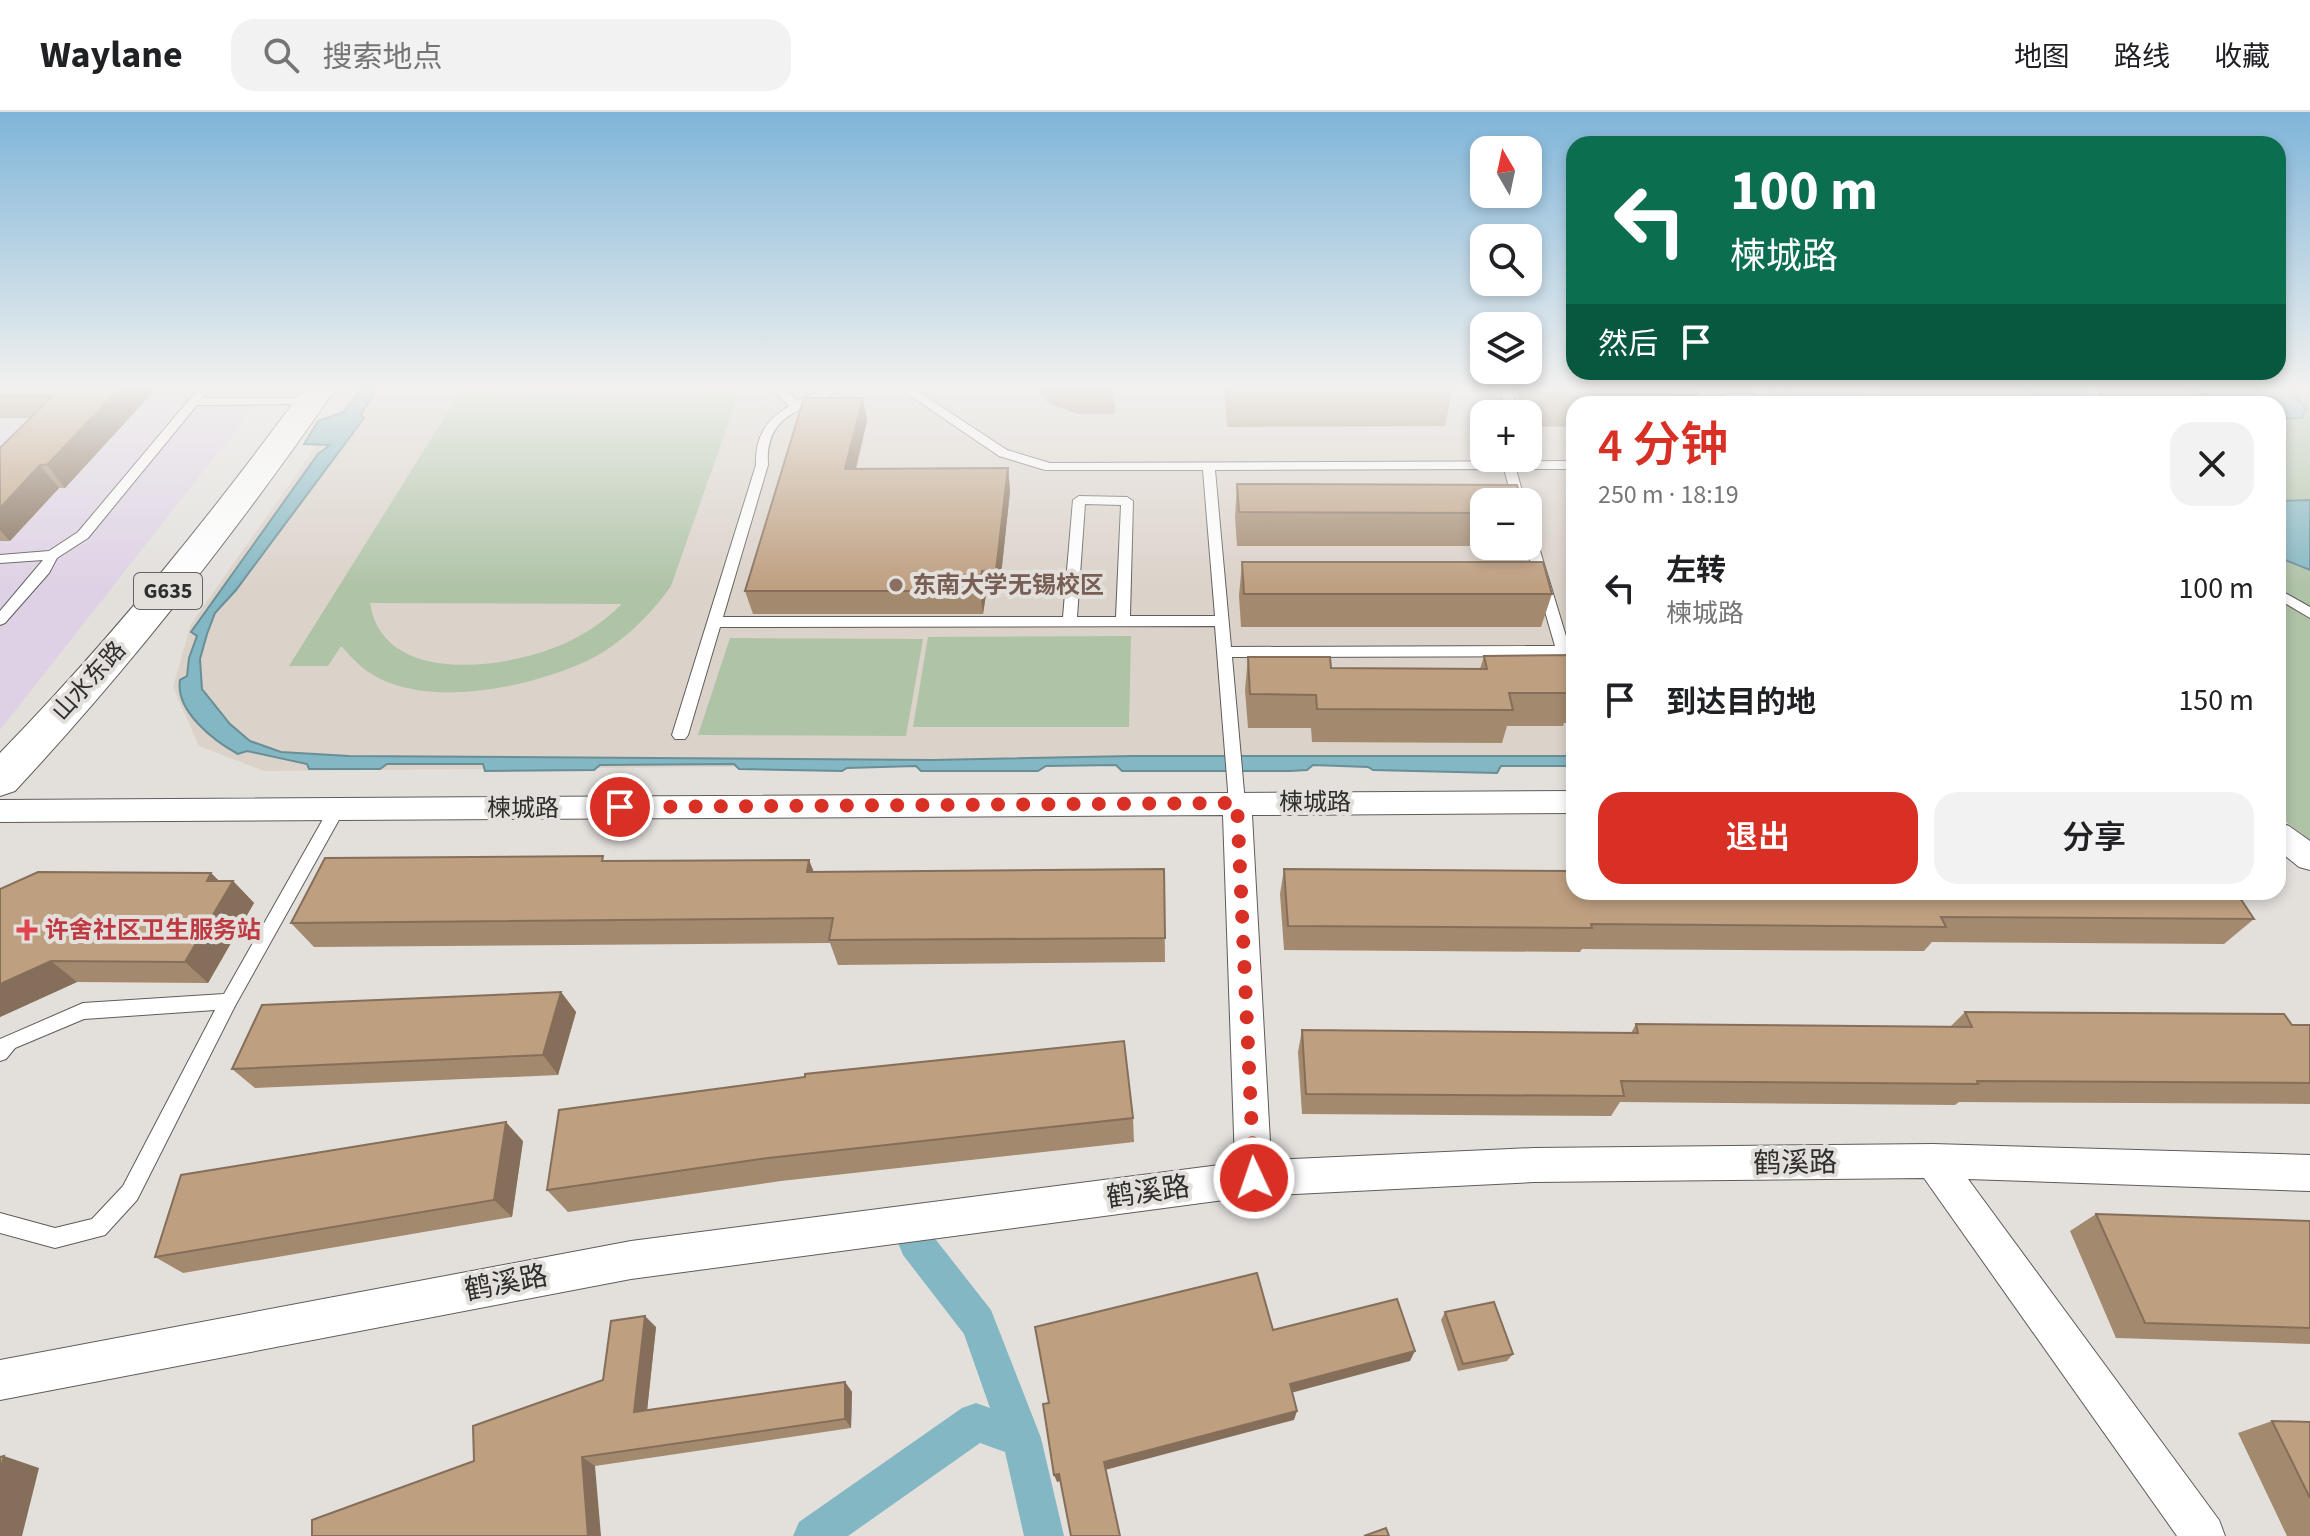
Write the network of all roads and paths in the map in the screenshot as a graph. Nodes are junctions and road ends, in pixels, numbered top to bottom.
1 (151, 454) edge
2 (255, 454) edge
3 (267, 454) edge
4 (760, 454) edge
5 (1008, 454) edge
6 (1542, 463) edge
7 (1566, 464) edge
8 (1470, 465) edge
9 (1209, 467) junction
10 (52, 555) junction
11 (0, 559) edge
12 (1538, 560) edge
13 (2286, 598) edge
14 (2310, 613) edge
15 (0, 620) edge
16 (1123, 621) junction
17 (1221, 621) junction
18 (716, 622) junction
19 (1070, 622) junction
20 (1566, 645) edge
21 (1566, 651) edge
22 (1223, 652) junction
23 (680, 735) dead end
24 (0, 754) edge
25 (0, 780) edge
26 (1566, 802) edge
27 (1237, 803) junction
28 (337, 809) junction
29 (0, 811) edge
30 (2286, 840) edge
31 (2310, 858) edge
32 (229, 1001) junction
33 (0, 1053) edge
34 (1933, 1161) junction
35 (2310, 1173) edge
36 (1254, 1178) junction
37 (0, 1223) edge
38 (0, 1380) edge
39 (2203, 1536) edge

1 - 10 lane
2 - 24 highway, 山水东路 / G635
3 - 25 highway, 山水东路 / G635
4 - 18 lane
5 - 9 lane
6 - 7 lane
8 - 9 lane
9 - 17 lane
10 - 11 lane
10 - 15 lane
12 - 20 lane
13 - 14 lane
16 - 17 lane
16 - 19 lane
16 - 19 lane
17 - 22 lane
18 - 19 lane
18 - 23 lane
21 - 22 lane
22 - 27 lane
26 - 27 street, 楝城路
27 - 28 street, 楝城路
27 - 36 street
28 - 29 street, 楝城路
28 - 32 lane
30 - 31 street
32 - 33 lane
32 - 37 lane
34 - 35 street, 鹤溪路
34 - 36 street, 鹤溪路
34 - 39 street
36 - 38 street, 鹤溪路

